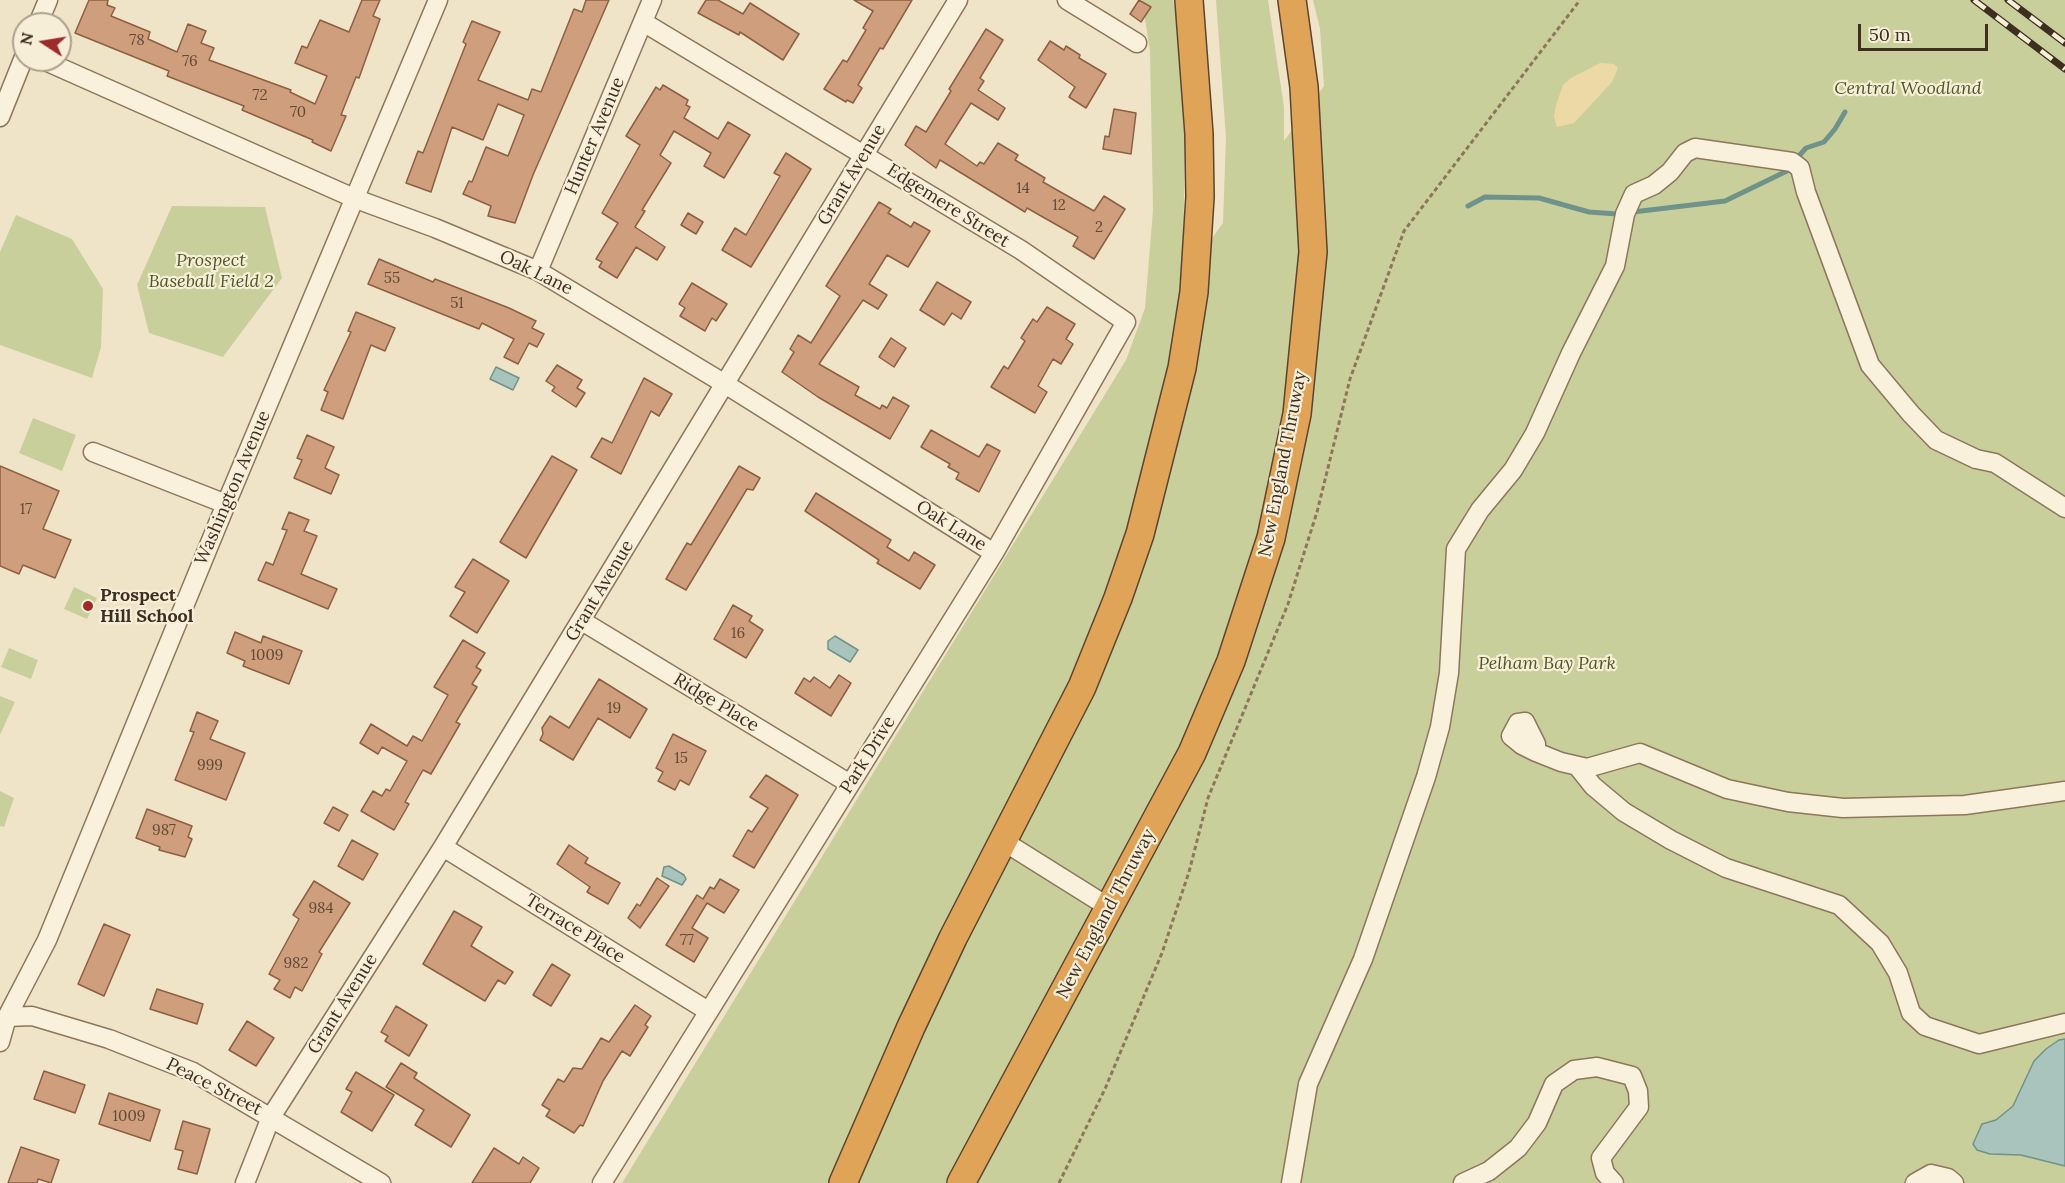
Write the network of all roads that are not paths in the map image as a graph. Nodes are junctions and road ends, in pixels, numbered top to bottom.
1 (438, 0) edge
2 (652, 0) edge
3 (958, 0) edge
4 (1067, 0) edge
5 (1189, 0) edge
6 (1292, 0) edge
7 (643, 22) junction
8 (1137, 43) dead end
9 (18, 72) edge
10 (70, 72) edge
11 (0, 117) edge
12 (865, 154) junction
13 (356, 199) junction
14 (538, 271) junction
15 (1126, 322) joint
16 (725, 384) junction
17 (93, 452) dead end
18 (226, 504) junction
19 (2065, 508) edge
20 (994, 553) junction
21 (582, 621) junction
22 (1536, 752) dead end
23 (1577, 766) junction
24 (850, 784) junction
25 (2065, 791) edge
26 (1003, 842) junction
27 (443, 847) junction
28 (1110, 908) junction
29 (708, 1011) junction
30 (2, 1018) edge
31 (2065, 1023) edge
32 (0, 1042) edge
33 (272, 1117) junction
34 (245, 1183) edge
35 (381, 1183) edge
36 (602, 1183) edge
37 (843, 1183) edge
38 (962, 1183) edge
39 (1292, 1183) edge
40 (1463, 1183) edge
41 (1614, 1183) edge
42 (1915, 1183) edge
43 (1954, 1183) edge

1 - 13 street, Washington Avenue
2 - 7 street, Hunter Avenue
3 - 12 street, Grant Avenue
4 - 8 street
5 - 26 highway
6 - 28 highway, New England Thruway
7 - 12 street, Edgemere Street
7 - 14 street, Hunter Avenue
9 - 11 street
10 - 13 street, Oak Lane
12 - 15 street, Edgemere Street
12 - 16 street, Grant Avenue
13 - 14 street, Oak Lane
13 - 18 street, Washington Avenue
14 - 16 street, Oak Lane
15 - 20 street, Park Drive
16 - 20 street, Oak Lane
16 - 21 street, Grant Avenue
17 - 18 street
18 - 30 street, Washington Avenue
19 - 39 street
20 - 24 street, Park Drive
21 - 24 street, Ridge Place
21 - 27 street, Grant Avenue
22 - 23 street
23 - 25 street
23 - 31 street
24 - 29 street, Park Drive
26 - 28 street
26 - 37 highway
27 - 29 street, Terrace Place
27 - 33 street, Grant Avenue
28 - 38 highway, New England Thruway
29 - 36 street, Park Drive
30 - 32 street, Washington Avenue
30 - 33 street, Peace Street
33 - 34 street, Grant Avenue
33 - 35 street, Peace Street
40 - 41 street
42 - 43 street

